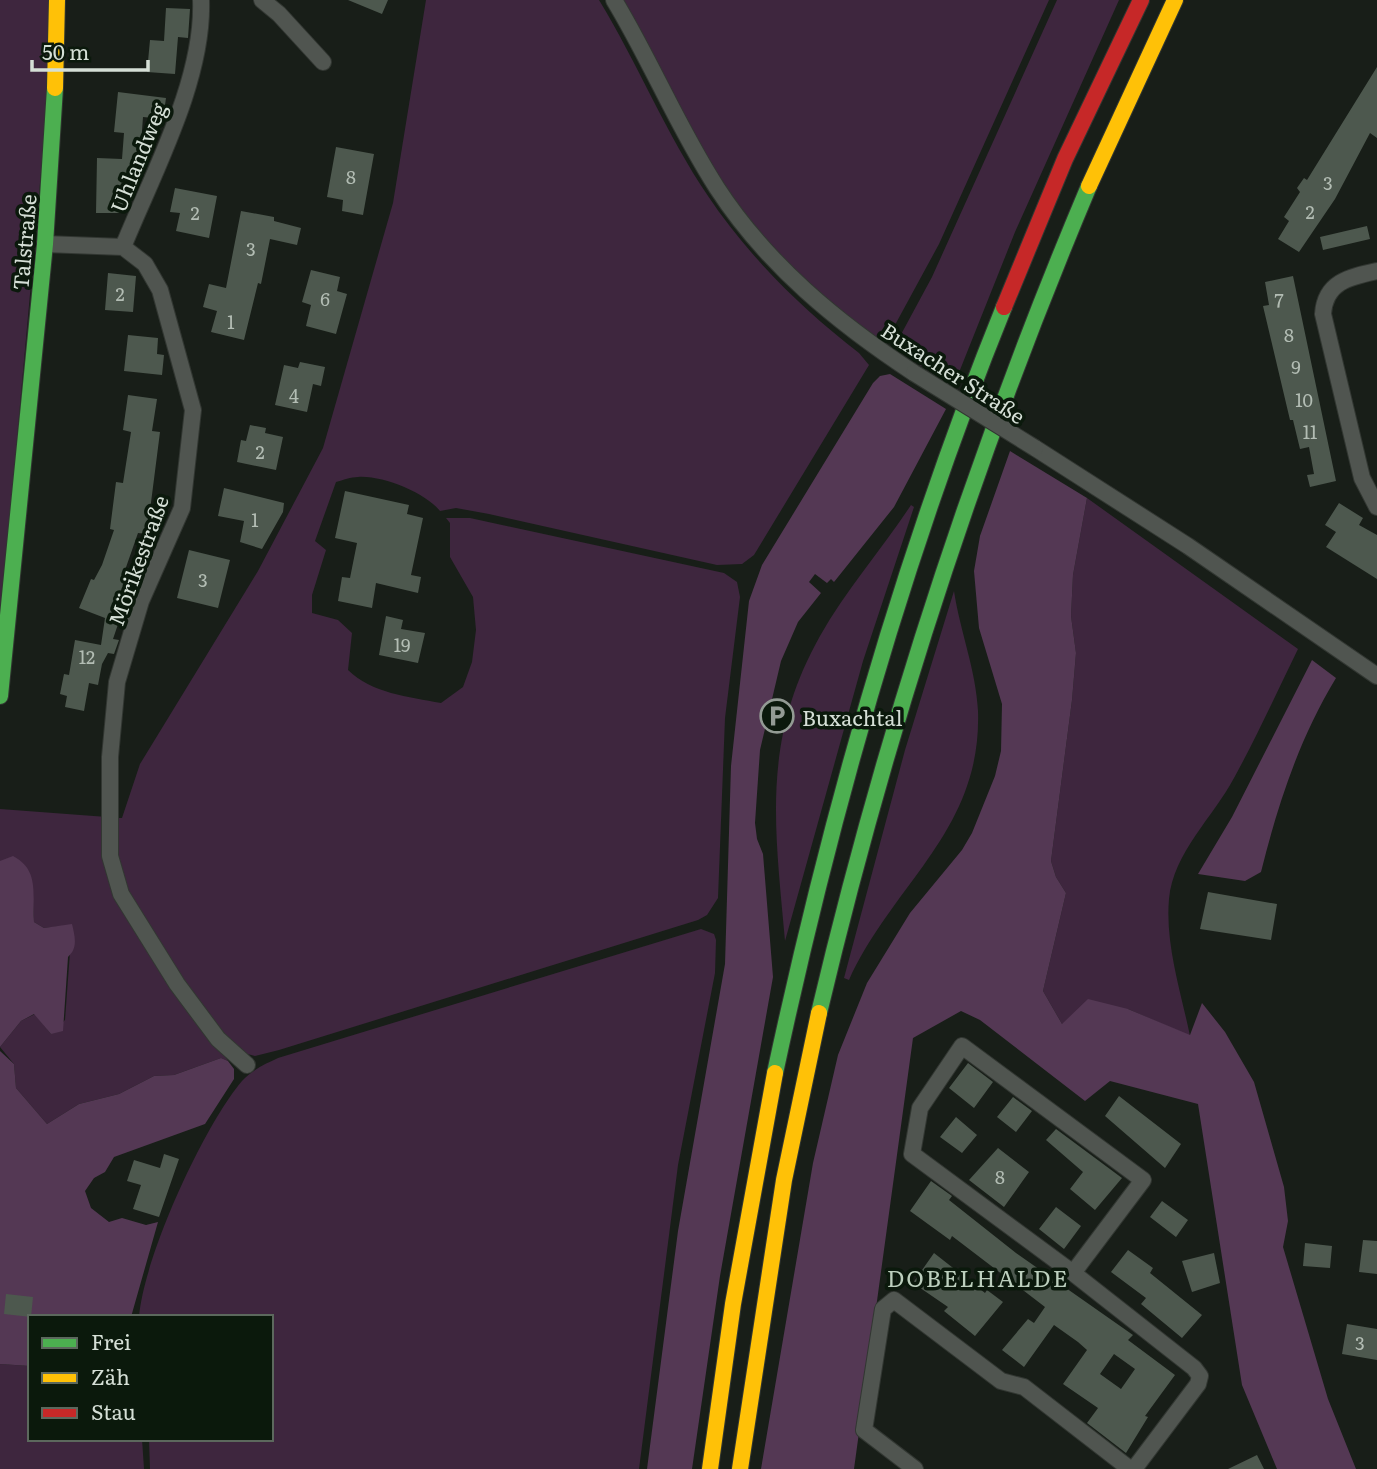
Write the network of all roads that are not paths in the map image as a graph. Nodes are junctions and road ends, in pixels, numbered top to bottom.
1 (57, 0) edge
2 (201, 0) edge
3 (262, 0) edge
4 (614, 0) edge
5 (1141, 0) edge
6 (1175, 0) edge
7 (323, 62) dead end
8 (45, 244) junction
9 (123, 247) junction
10 (1377, 271) edge
11 (1370, 476) edge
12 (1377, 507) edge
13 (1377, 676) edge
14 (0, 696) edge
15 (247, 1065) dead end
16 (1073, 1273) junction
17 (710, 1469) edge
18 (740, 1469) edge
19 (915, 1469) edge
20 (1132, 1469) edge

1 - 8 main road, Talstraße
2 - 9 street, Uhlandweg
3 - 7 street
4 - 13 street, Buxacher Straße, bridge
5 - 17 main road
6 - 18 main road
8 - 9 street
8 - 14 main road, Talstraße
9 - 15 street, Mörikestraße
10 - 11 street
11 - 12 street
16 - 16 street
16 - 20 street
19 - 20 street

